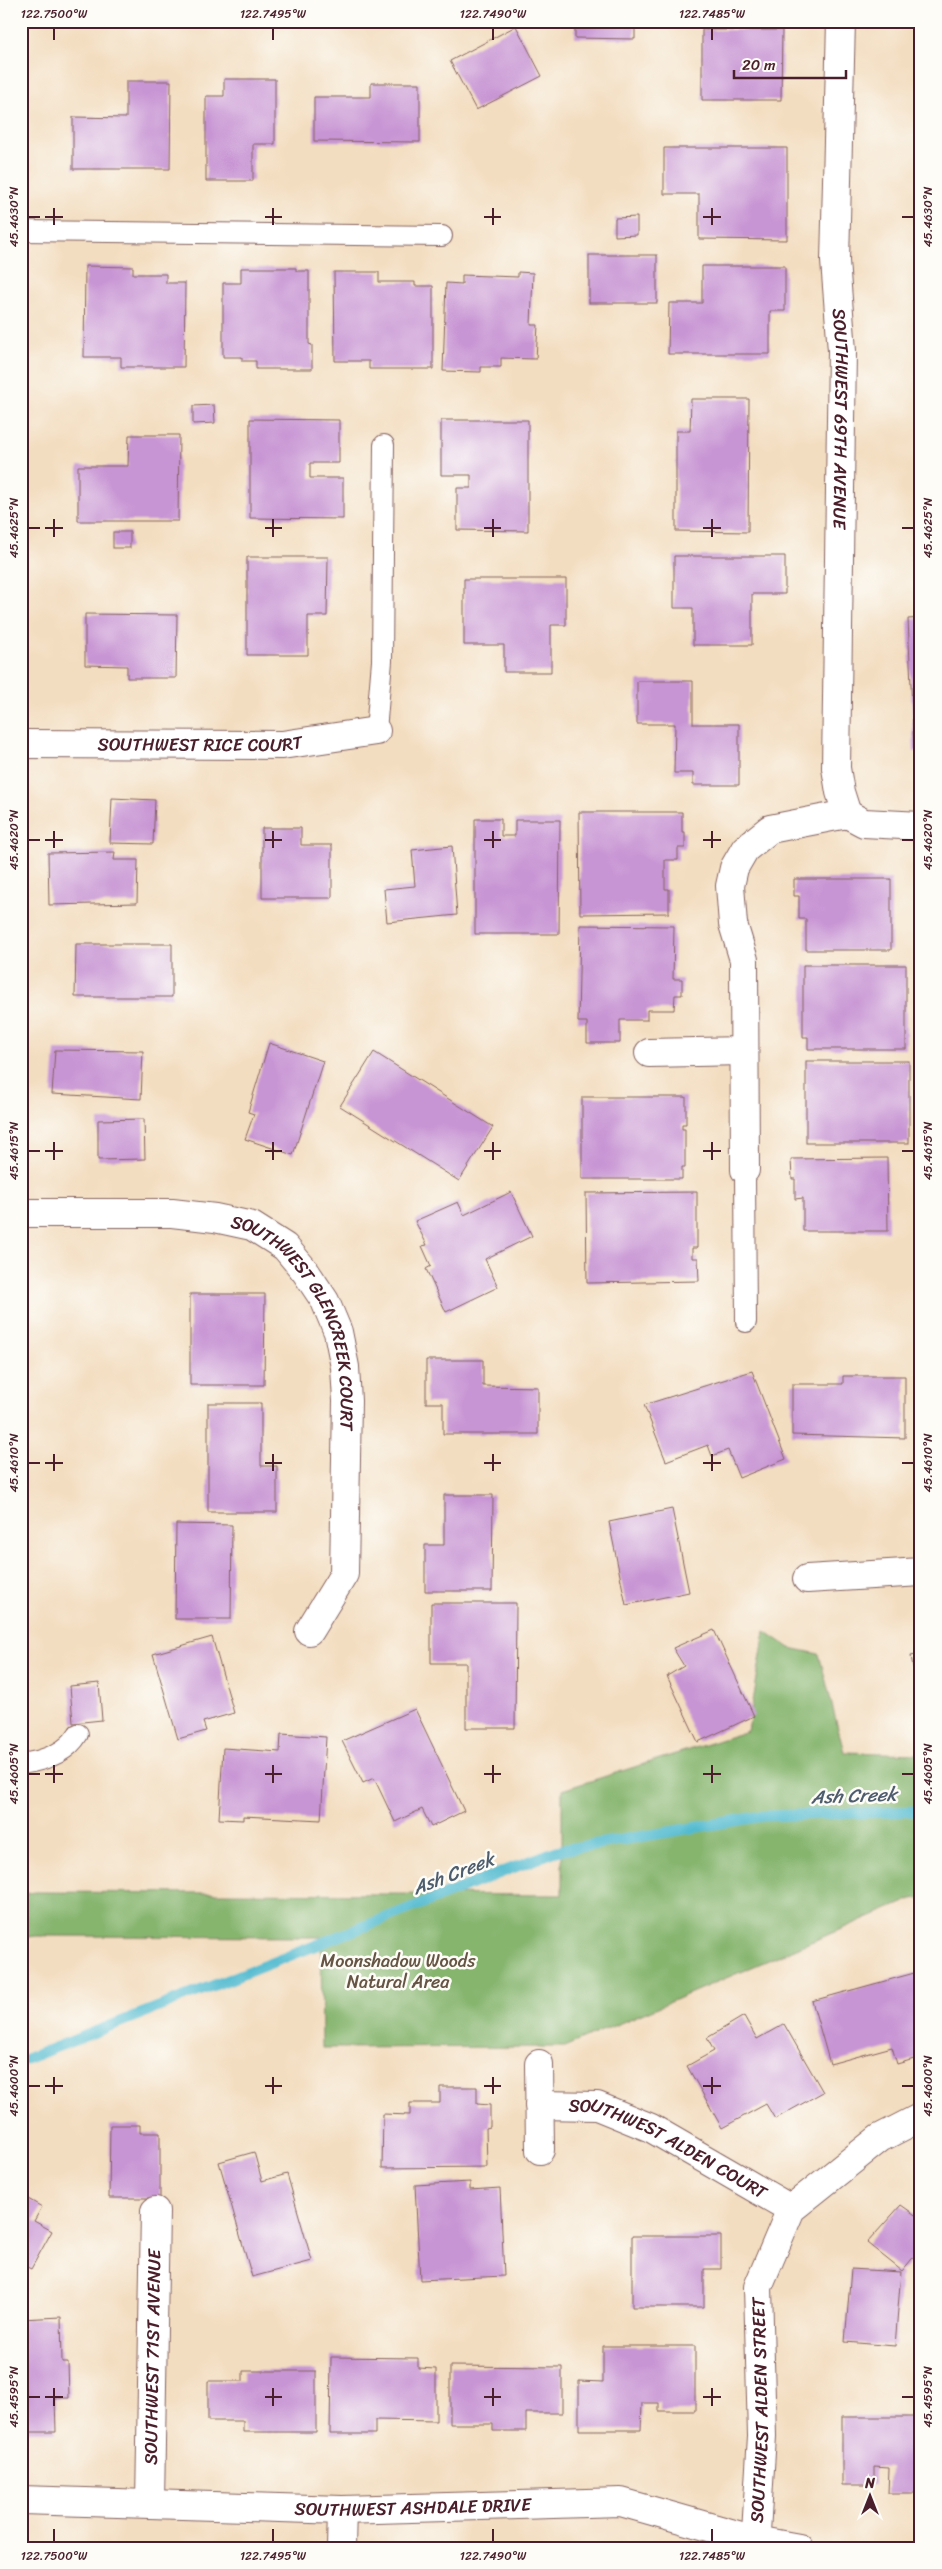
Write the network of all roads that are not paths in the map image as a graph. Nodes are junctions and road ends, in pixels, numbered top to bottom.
1 (841, 21) edge
2 (21, 231) edge
3 (442, 236) dead end
4 (384, 445) dead end
5 (376, 731) joint
6 (21, 744) edge
7 (847, 814) junction
8 (921, 826) edge
9 (743, 1051) junction
10 (649, 1053) dead end
11 (745, 1170) joint
12 (21, 1213) edge
13 (746, 1322) dead end
14 (921, 1572) edge
15 (807, 1579) dead end
16 (309, 1631) dead end
17 (78, 1734) dead end
18 (21, 1764) edge
19 (539, 2064) dead end
20 (540, 2105) junction
21 (921, 2117) edge
22 (540, 2150) dead end
23 (791, 2209) junction
24 (155, 2211) dead end
25 (21, 2500) edge
26 (150, 2502) junction
27 (342, 2510) junction
28 (755, 2544) edge
29 (341, 2548) edge
30 (799, 2548) edge

1 - 7 street, SOUTHWEST 69TH AVENUE
2 - 3 lane
4 - 5 lane
5 - 6 street, SOUTHWEST RICE COURT
7 - 8 street
7 - 9 street
9 - 10 street
9 - 11 street
11 - 13 lane
12 - 16 street, SOUTHWEST GLENCREEK COURT
14 - 15 street
17 - 18 lane
19 - 20 street, SOUTHWEST ALDEN COURT
20 - 22 street, SOUTHWEST ALDEN COURT
20 - 23 street, SOUTHWEST ALDEN COURT
21 - 23 street, SOUTHWEST ALDEN STREET
23 - 28 street, SOUTHWEST ALDEN STREET
24 - 26 street, SOUTHWEST 71ST AVENUE
25 - 26 street, SOUTHWEST ASHDALE DRIVE
26 - 27 street, SOUTHWEST ASHDALE DRIVE
27 - 28 street, SOUTHWEST ASHDALE DRIVE
27 - 29 street
28 - 30 street, SOUTHWEST ASHDALE DRIVE

